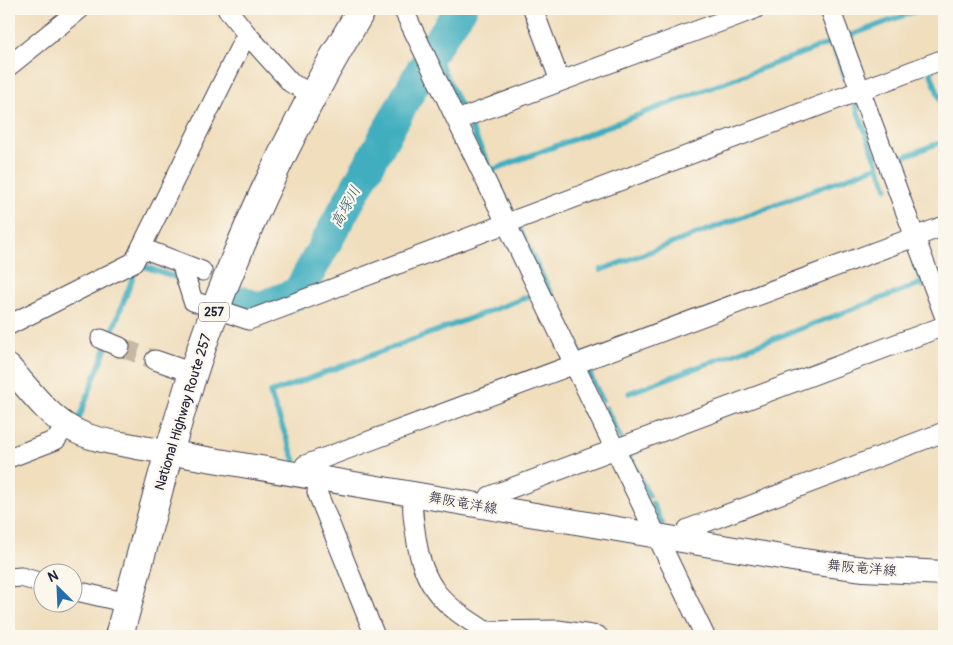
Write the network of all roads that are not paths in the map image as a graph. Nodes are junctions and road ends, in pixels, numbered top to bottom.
1 (227, 9) edge
2 (362, 9) edge
3 (403, 9) edge
4 (533, 9) edge
5 (755, 9) edge
6 (830, 9) edge
7 (71, 11) edge
8 (249, 36) junction
9 (944, 59) edge
10 (9, 66) edge
11 (560, 82) junction
12 (860, 90) junction
13 (312, 94) junction
14 (457, 120) junction
15 (506, 223) junction
16 (944, 226) edge
17 (915, 237) junction
18 (142, 248) junction
19 (215, 309) junction
20 (944, 315) edge
21 (9, 325) edge
22 (944, 326) edge
23 (156, 360) tunnel mouth
24 (574, 364) junction
25 (9, 367) edge
26 (193, 373) junction
27 (66, 425) junction
28 (944, 432) edge
29 (615, 449) junction
30 (170, 452) junction
31 (9, 458) edge
32 (312, 477) junction
33 (414, 494) junction
34 (488, 507) junction
35 (657, 536) junction
36 (686, 541) junction
37 (944, 572) edge
38 (9, 578) edge
39 (32, 581) edge
40 (82, 592) edge
41 (128, 604) junction
42 (483, 633) edge
43 (119, 636) edge
44 (375, 636) edge
45 (598, 636) edge
46 (705, 636) edge

1 - 8 street
2 - 13 highway, National Highway Route 257 / 257
3 - 14 street
4 - 11 street
5 - 11 street
6 - 12 street
7 - 10 street
8 - 13 street
8 - 18 street
9 - 12 street
11 - 14 street
12 - 15 street
12 - 17 street
13 - 19 highway, National Highway Route 257 / 257
14 - 15 street
15 - 19 street
15 - 24 street
16 - 17 street
17 - 20 street
17 - 24 street
18 - 19 street
18 - 21 street
19 - 26 highway, National Highway Route 257 / 257
22 - 29 street
23 - 26 street
24 - 29 street
24 - 32 street
25 - 27 main road, 舞阪竜洋線
26 - 30 highway, National Highway Route 257 / 257
27 - 30 main road, 舞阪竜洋線
27 - 31 street
28 - 36 street
29 - 34 street
29 - 35 street
30 - 32 main road, 舞阪竜洋線
30 - 41 highway, National Highway Route 257 / 257
32 - 33 main road, 舞阪竜洋線
32 - 44 street
33 - 34 main road, 舞阪竜洋線
33 - 42 street
34 - 35 main road, 舞阪竜洋線
35 - 36 main road, 舞阪竜洋線
35 - 46 street
36 - 37 main road, 舞阪竜洋線
38 - 39 street
40 - 41 street
41 - 43 highway, National Highway Route 257 / 257
42 - 45 street

